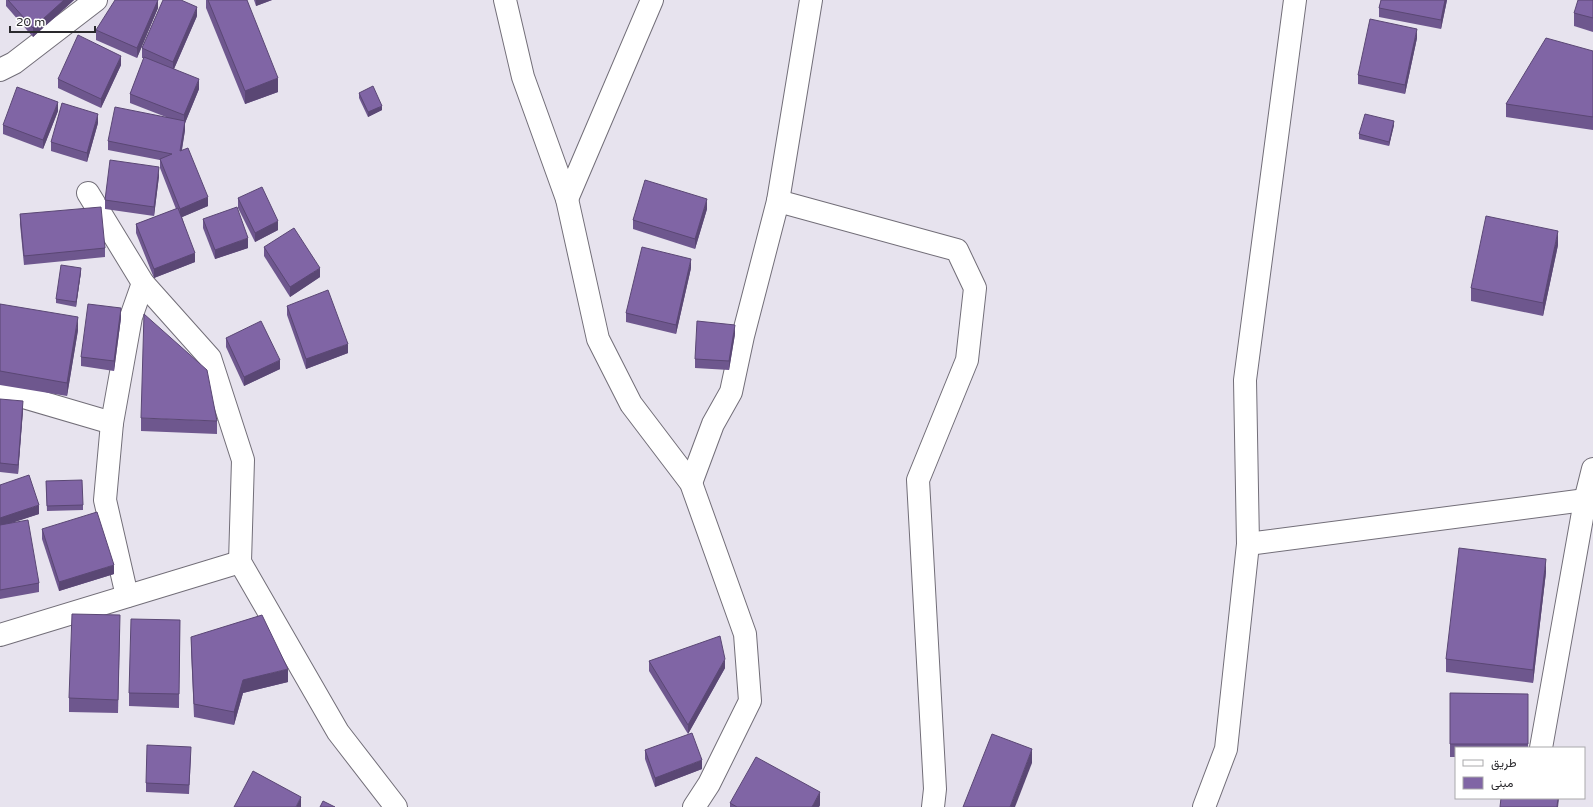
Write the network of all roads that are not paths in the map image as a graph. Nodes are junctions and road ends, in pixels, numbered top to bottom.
1 (96, 0) edge
2 (505, 0) edge
3 (652, 0) edge
4 (812, 0) edge
5 (1295, 0) edge
6 (0, 70) edge
7 (88, 193) dead end
8 (566, 199) junction
9 (778, 201) junction
10 (143, 283) junction
11 (3, 391) edge
12 (112, 423) junction
13 (1593, 469) edge
14 (690, 484) junction
15 (1589, 500) edge
16 (1248, 544) junction
17 (240, 562) junction
18 (127, 596) junction
19 (0, 635) edge
20 (1541, 747) edge
21 (396, 807) edge
22 (694, 807) edge
23 (933, 807) edge
24 (1204, 807) edge

1 - 6 street
2 - 8 street
3 - 8 street
4 - 9 street
5 - 16 street
7 - 10 street
8 - 14 street
9 - 14 street
9 - 23 street
10 - 12 street
10 - 17 street
11 - 12 street
12 - 18 street
13 - 15 street
14 - 22 street
15 - 16 street
15 - 20 street
16 - 24 street
17 - 18 street
17 - 21 street
18 - 19 street

